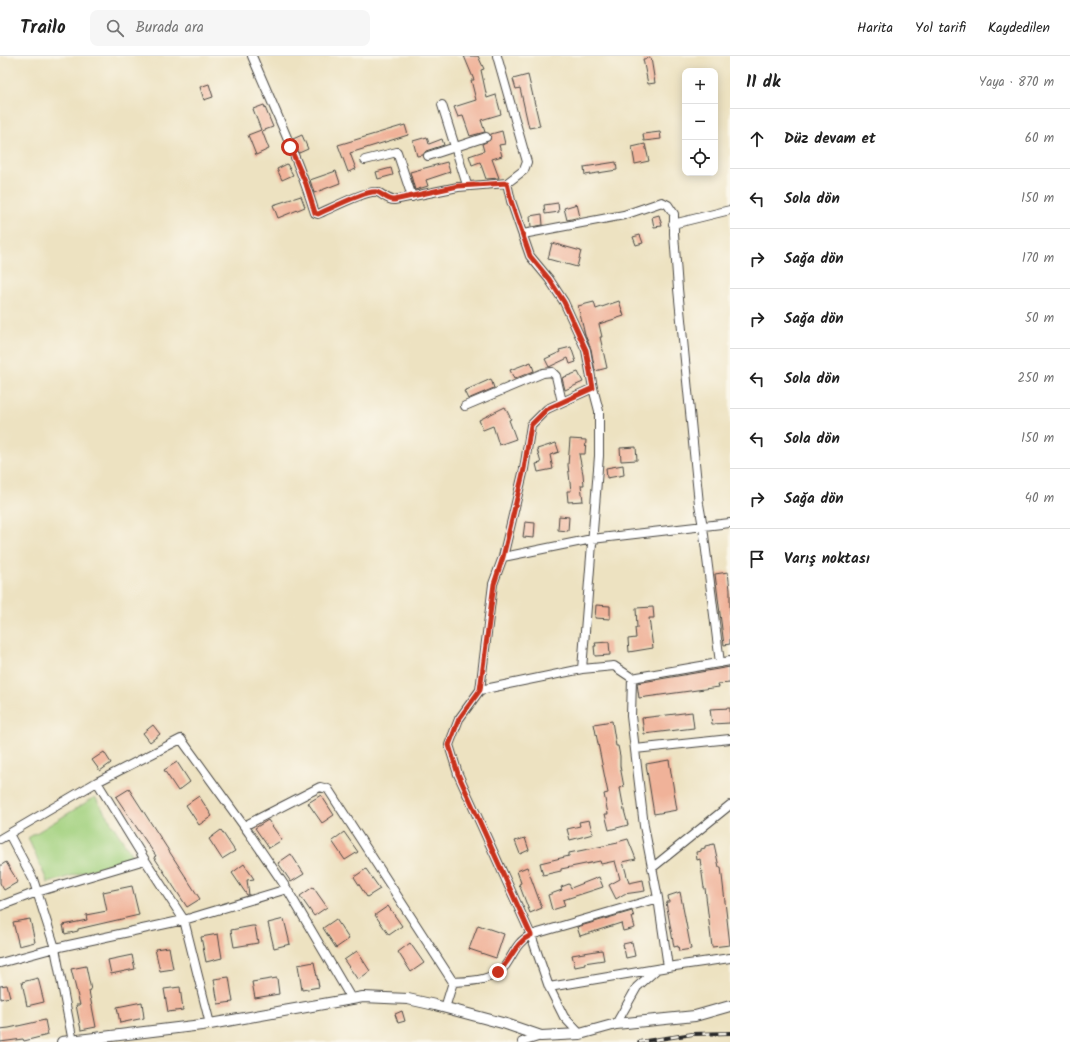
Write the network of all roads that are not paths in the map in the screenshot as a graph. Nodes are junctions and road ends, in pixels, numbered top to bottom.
1 (252, 56) edge
2 (496, 56) edge
3 (442, 105) dead end
4 (486, 138) dead end
5 (456, 147) junction
6 (428, 156) dead end
7 (365, 160) dead end
8 (507, 183) junction
9 (467, 185) junction
10 (412, 197) junction
11 (730, 210) edge
12 (674, 224) junction
13 (523, 234) junction
14 (593, 388) junction
15 (562, 402) junction
16 (465, 406) dead end
17 (730, 523) edge
18 (703, 527) junction
19 (592, 539) junction
20 (503, 557) junction
21 (730, 661) edge
22 (720, 662) junction
23 (582, 669) junction
24 (632, 678) junction
25 (480, 690) junction
26 (730, 739) edge
27 (635, 749) junction
28 (97, 782) junction
29 (730, 805) edge
30 (244, 826) junction
31 (9, 834) junction
32 (0, 839) edge
33 (145, 860) junction
34 (652, 868) junction
35 (287, 889) junction
36 (37, 892) junction
37 (658, 898) junction
38 (0, 906) edge
39 (184, 920) junction
40 (531, 935) junction
41 (55, 948) junction
42 (730, 958) edge
43 (0, 963) edge
44 (668, 967) junction
45 (656, 970) junction
46 (453, 982) junction
47 (550, 987) junction
48 (351, 998) junction
49 (730, 1006) edge
50 (445, 1008) junction
51 (210, 1024) junction
52 (616, 1024) junction
53 (580, 1034) junction
54 (541, 1036) junction
55 (73, 1041) edge
56 (62, 1042) edge
57 (522, 1042) edge

1 - 10 street
2 - 8 street
3 - 5 street
4 - 5 street
5 - 6 street
5 - 9 street
7 - 10 street
8 - 9 street
8 - 13 street
9 - 10 street
11 - 12 street
12 - 13 street
12 - 18 street
13 - 14 street
14 - 15 street
14 - 19 street
15 - 16 street
15 - 20 street
17 - 18 street
18 - 19 street
18 - 22 street
19 - 20 street
19 - 23 street
20 - 25 street
21 - 22 street
22 - 24 street
23 - 24 street
23 - 25 street
24 - 27 street
25 - 40 street
26 - 27 street
27 - 34 street
28 - 30 street
28 - 31 street
28 - 33 street
29 - 34 street
30 - 35 street
30 - 46 street
31 - 32 street
31 - 36 street
33 - 36 street
33 - 39 street
34 - 37 street
35 - 39 street
35 - 48 street
36 - 38 street
36 - 41 street
37 - 40 street
37 - 44 street
39 - 41 street
39 - 51 street
40 - 46 street
40 - 47 street
41 - 43 street
41 - 55 street
42 - 44 street
44 - 45 street
45 - 47 street
45 - 52 street
46 - 50 street
47 - 53 street
48 - 50 street
48 - 51 street
49 - 52 street
50 - 54 street
51 - 55 street
52 - 53 street
53 - 54 street
54 - 57 street
55 - 56 street

